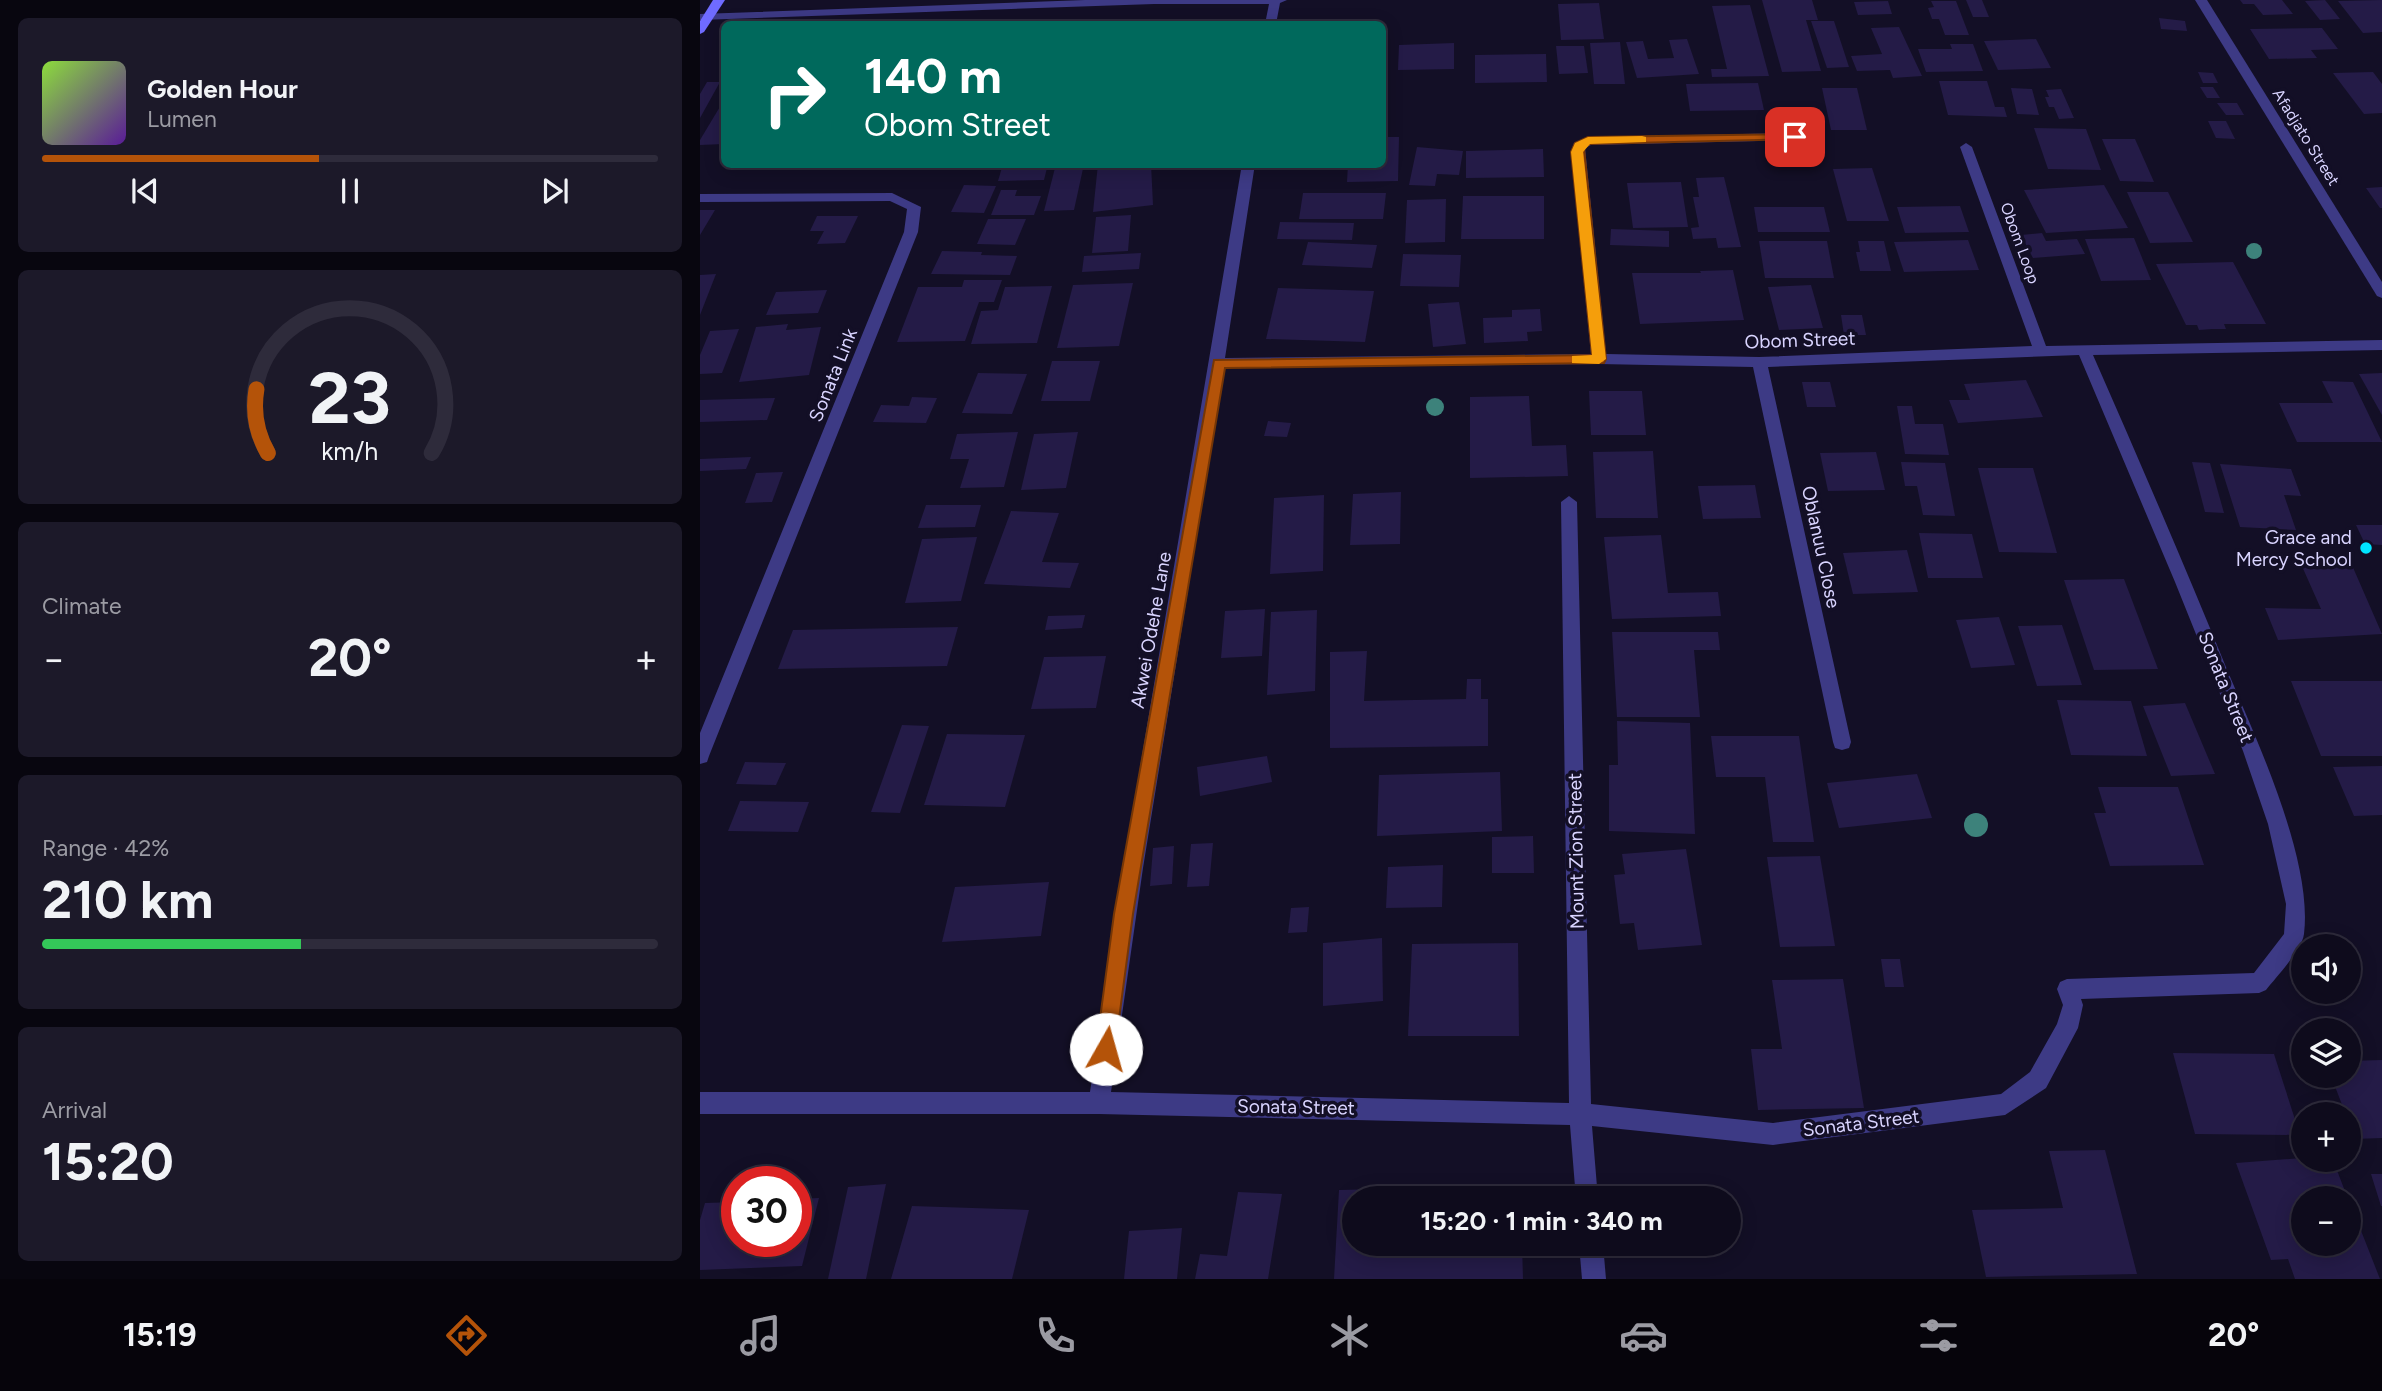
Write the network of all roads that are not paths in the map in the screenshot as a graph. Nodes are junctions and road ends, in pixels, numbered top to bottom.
1 (719, 0) edge
2 (1275, 0) edge
3 (1281, 0) edge
4 (2201, 0) edge
5 (704, 17) edge
6 (1272, 21) edge
7 (700, 30) edge
8 (1795, 137) dead end
9 (1966, 147) dead end
10 (1249, 168) edge
11 (700, 198) edge
12 (2382, 293) edge
13 (2382, 345) edge
14 (2041, 351) junction
15 (2084, 351) junction
16 (1599, 359) junction
17 (1759, 362) junction
18 (1219, 363) junction
19 (1569, 502) dead end
20 (1842, 742) dead end
21 (700, 756) edge
22 (1098, 1102) junction
23 (700, 1103) edge
24 (1580, 1114) junction
25 (1586, 1186) edge
26 (1592, 1256) edge
27 (1594, 1279) edge

1 - 5 street
2 - 3 street
2 - 5 street
2 - 6 street
4 - 12 street, Afadjato Street
5 - 7 street
8 - 16 street
9 - 14 street, Obom Loop
10 - 18 street, Akwei Odehe Lane
11 - 21 street, Sonata Link
13 - 15 street, Obom Street
14 - 15 street, Obom Street
14 - 17 street, Obom Street
15 - 24 street, Sonata Street
16 - 17 street, Obom Street
16 - 18 street, Obom Street
17 - 20 street, Oblanuu Close
18 - 22 street, Akwei Odehe Lane
19 - 24 street, Mount Zion Street
22 - 23 street, Sonata Street
22 - 24 street, Sonata Street
24 - 25 street, Mount Zion Street
26 - 27 street

